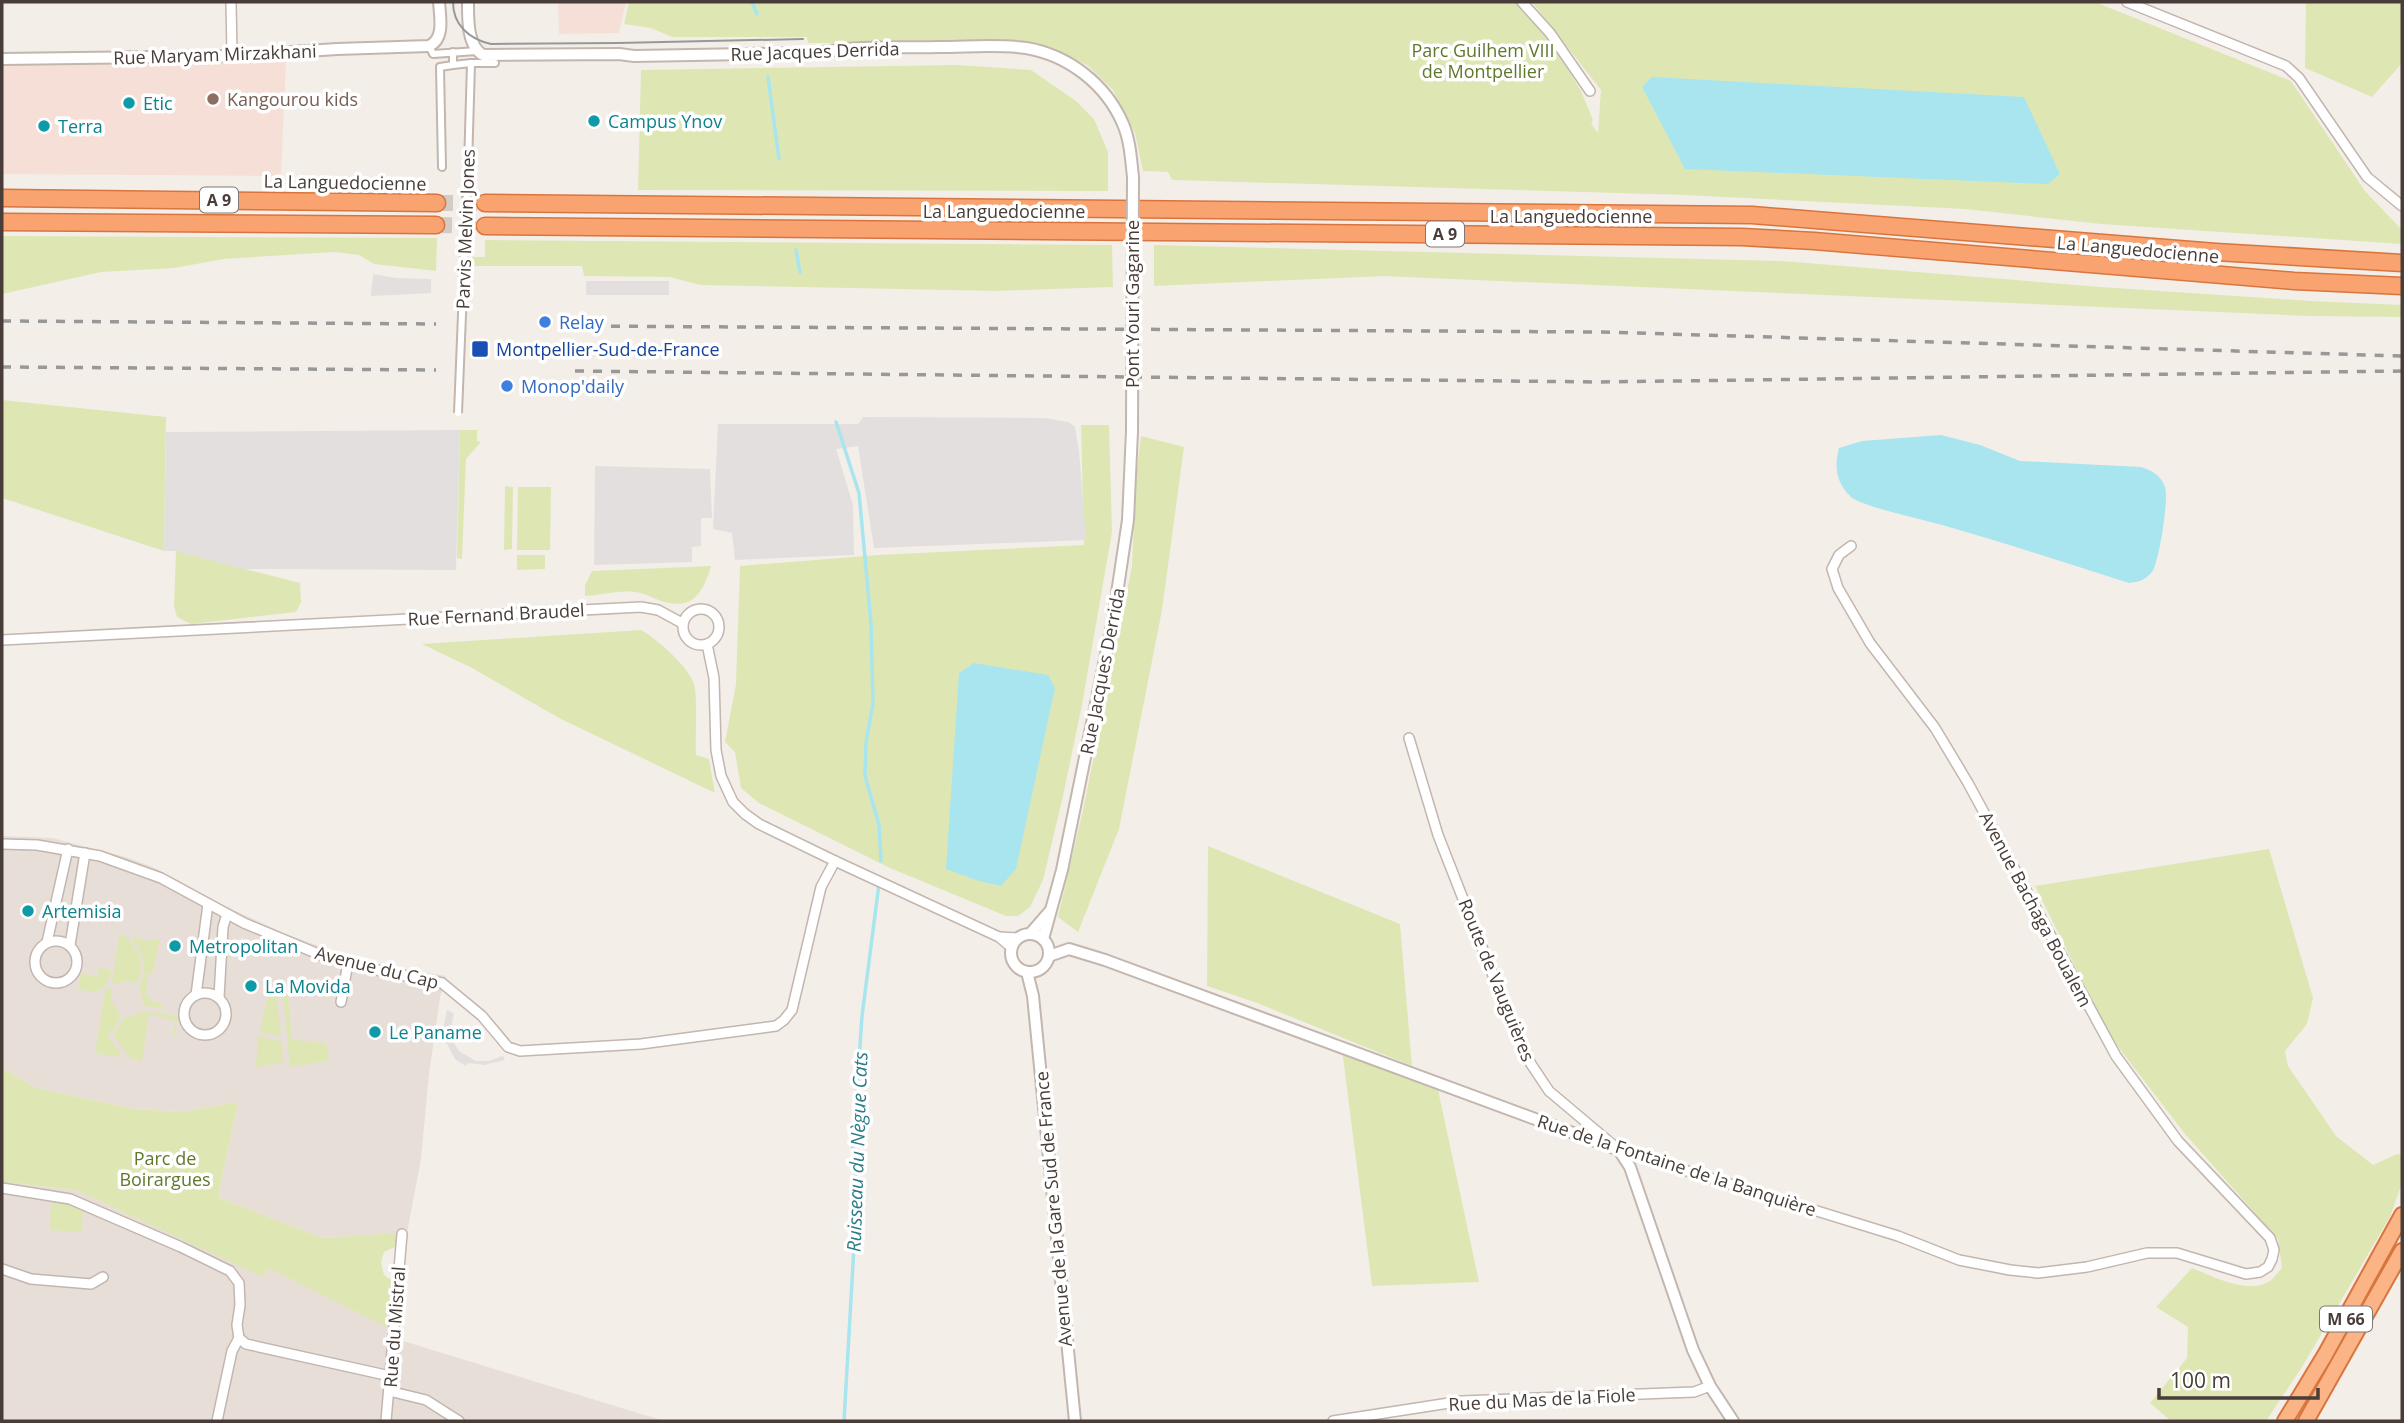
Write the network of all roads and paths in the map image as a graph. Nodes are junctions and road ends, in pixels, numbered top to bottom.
1 (231, 2) edge
2 (439, 2) edge
3 (468, 2) edge
4 (1522, 2) edge
5 (2127, 2) edge
6 (429, 47) junction
7 (477, 51) junction
8 (453, 52) junction
9 (232, 56) junction
10 (2, 60) edge
11 (471, 63) junction
12 (495, 63) dead end
13 (453, 65) junction
14 (1590, 91) dead end
15 (442, 167) dead end
16 (1133, 177) joint
17 (2, 198) edge
18 (437, 203) tunnel mouth
19 (485, 203) tunnel mouth
20 (2402, 206) edge
21 (2, 222) edge
22 (436, 225) tunnel mouth
23 (485, 226) tunnel mouth
24 (2402, 263) edge
25 (2402, 286) edge
26 (457, 413) dead end
27 (1132, 431) joint
28 (1851, 546) dead end
29 (682, 623) junction
30 (2, 640) edge
31 (707, 644) junction
32 (1409, 738) dead end
33 (2, 844) edge
34 (68, 849) junction
35 (85, 853) junction
36 (835, 861) junction
37 (208, 904) junction
38 (1052, 908) junction
39 (226, 915) junction
40 (1024, 936) junction
41 (999, 937) junction
42 (1044, 939) junction
43 (47, 942) junction
44 (70, 945) junction
45 (1011, 947) junction
46 (1049, 956) junction
47 (348, 963) junction
48 (1033, 971) junction
49 (196, 995) junction
50 (219, 997) junction
51 (341, 1002) dead end
52 (1619, 1150) junction
53 (2, 1188) edge
54 (2402, 1215) edge
55 (401, 1234) dead end
56 (2402, 1251) edge
57 (2272, 1259) joint
58 (2, 1269) edge
59 (103, 1277) dead end
60 (239, 1338) junction
61 (390, 1376) junction
62 (1710, 1386) junction
63 (389, 1391) junction
64 (218, 1421) edge
65 (386, 1421) edge
66 (459, 1421) edge
67 (1075, 1421) edge
68 (1333, 1421) edge
69 (1733, 1421) edge
70 (2285, 1421) edge
71 (2306, 1421) edge

1 - 9 street
2 - 6 street
3 - 7 street
4 - 14 street
5 - 20 street
6 - 8 street, Rue Jacques Derrida
6 - 9 street, Rue Maryam Mirzakhani
7 - 8 street, Rue Jacques Derrida
7 - 16 street, Rue Jacques Derrida
8 - 13 street, Parvis Melvin Jones
9 - 10 street, Rue Maryam Mirzakhani
11 - 12 street
11 - 13 street
11 - 26 street, Parvis Melvin Jones, bridge
13 - 15 street, Parvis Melvin Jones
16 - 27 street, Pont Youri Gagarine, bridge
17 - 18 highway, La Languedocienne / A 9
19 - 24 highway, La Languedocienne / A 9
21 - 22 highway, A 9
23 - 25 highway, La Languedocienne / A 9
27 - 38 street, Rue Jacques Derrida
28 - 57 street, Avenue Bachaga Boualem
29 - 30 street, Rue Fernand Braudel
29 - 31 street
29 - 31 street
31 - 36 street
32 - 52 street, Route de Vauguières
33 - 34 street, Avenue du Cap
34 - 35 street, Avenue du Cap
34 - 43 street
35 - 37 street, Avenue du Cap
35 - 44 street
36 - 41 street
36 - 47 street, Avenue du Cap
37 - 39 street, Avenue du Cap
37 - 49 street
38 - 40 street, Rue Jacques Derrida
38 - 42 street, Rue Jacques Derrida
39 - 47 street, Avenue du Cap
39 - 50 street
40 - 41 street
40 - 42 street
40 - 45 street
41 - 45 street
42 - 46 street
43 - 44 street
43 - 44 street
45 - 48 street
46 - 48 street
46 - 52 street, Rue de la Fontaine de la Banquière
47 - 51 street
48 - 67 street, Avenue de la Gare Sud de France
49 - 50 street
49 - 50 street
52 - 57 street, Rue de la Fontaine de la Banquière
52 - 62 street, Route de Vauguières
53 - 60 street
54 - 70 highway, M 66
55 - 61 street, Rue du Mistral
56 - 71 highway, M 66
58 - 59 street
60 - 61 street
60 - 64 street
61 - 63 street, Rue du Mistral
62 - 68 street, Rue du Mas de la Fiole
62 - 69 street, Route de Vauguières
63 - 65 street, Rue du Mistral
63 - 66 street

